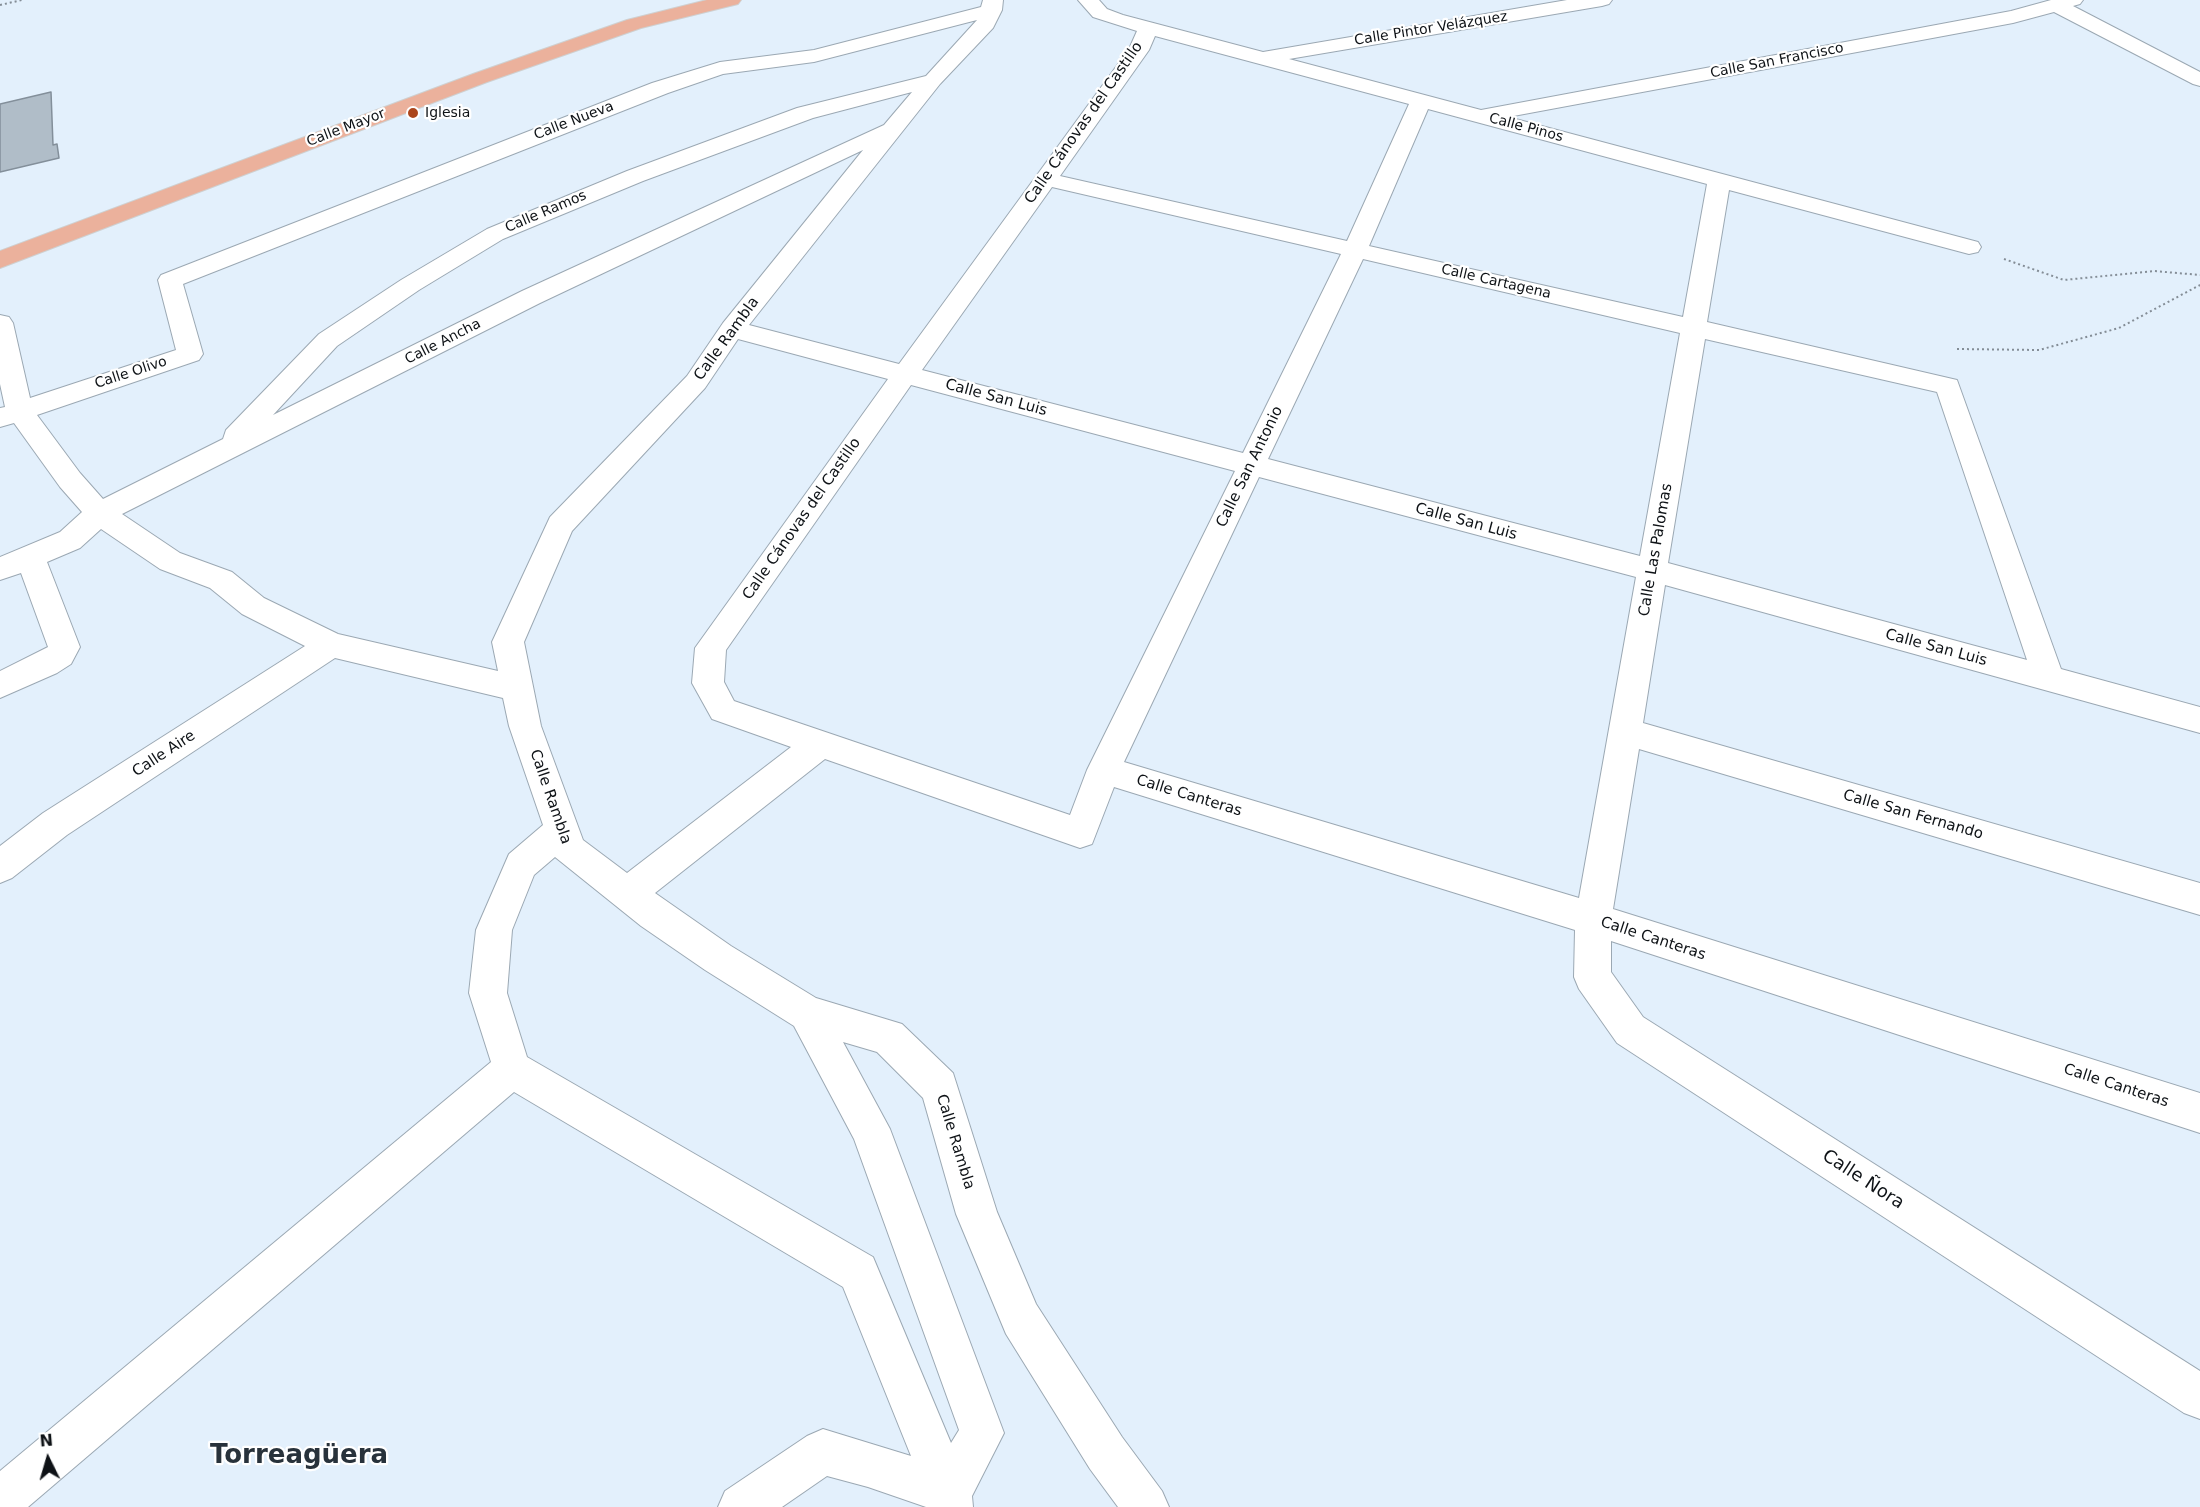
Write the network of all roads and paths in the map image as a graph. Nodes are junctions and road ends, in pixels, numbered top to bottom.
1 (22, 0) edge
2 (731, 0) edge
3 (1088, 0) edge
4 (1602, 0) edge
5 (1986, 0) edge
6 (2066, 3) edge
7 (0, 4) edge
8 (992, 5) edge
9 (2013, 17) junction
10 (1148, 28) junction
11 (1259, 57) junction
12 (933, 80) junction
13 (2200, 80) edge
14 (1420, 100) junction
15 (1479, 116) junction
16 (894, 128) junction
17 (1045, 179) junction
18 (1719, 180) junction
19 (1969, 247) joint
20 (1355, 250) junction
21 (0, 260) edge
22 (2200, 275) edge
23 (170, 280) joint
24 (2200, 285) edge
25 (0, 323) edge
26 (1694, 327) junction
27 (732, 328) junction
28 (905, 374) junction
29 (1948, 386) junction
30 (10, 415) edge
31 (221, 453) junction
32 (1251, 466) junction
33 (99, 513) junction
34 (30, 556) junction
35 (0, 569) edge
36 (1652, 570) junction
37 (331, 645) junction
38 (2049, 679) junction
39 (0, 685) edge
40 (517, 688) junction
41 (2200, 720) edge
42 (1625, 731) junction
43 (820, 744) junction
44 (1104, 770) junction
45 (562, 830) junction
46 (1080, 833) joint
47 (0, 867) edge
48 (627, 894) junction
49 (2200, 899) edge
50 (1593, 920) junction
51 (807, 1013) junction
52 (512, 1069) junction
53 (2200, 1113) edge
54 (2200, 1397) edge
55 (949, 1499) edge
56 (0, 1501) edge
57 (741, 1507) edge
58 (1146, 1507) edge

1 - 7 path
2 - 21 main road, Calle Mayor
3 - 10 street, Calle Pinos
4 - 11 street, Calle Pintor Velázquez
5 - 9 street
6 - 9 street, Calle San Francisco
6 - 13 street
8 - 12 street, Calle Rambla
8 - 23 street, Calle Nueva
9 - 15 street, Calle San Francisco
10 - 11 street, Calle Pinos
10 - 17 street, Calle Cánovas del Castillo
11 - 14 street, Calle Pinos
12 - 16 street, Calle Rambla
12 - 31 street, Calle Ramos
14 - 15 street, Calle Pinos
14 - 20 street, Calle San Antonio
15 - 18 street, Calle Pinos
16 - 27 street, Calle Rambla
16 - 31 street, Calle Ancha
17 - 20 street, Calle Cartagena
17 - 28 street, Calle Cánovas del Castillo
18 - 19 street, Calle Pinos
18 - 26 street, Calle Las Palomas
19 - 22 path
20 - 26 street, Calle Cartagena
20 - 32 street, Calle San Antonio
23 - 30 street, Calle Olivo
24 - 29 path
25 - 30 street
26 - 29 street, Calle Cartagena
26 - 36 street, Calle Las Palomas
27 - 28 street, Calle San Luis
27 - 40 street, Calle Rambla
28 - 32 street, Calle San Luis
28 - 43 street, Calle Cánovas del Castillo
29 - 38 street
30 - 33 street
31 - 33 street, Calle Ancha
32 - 36 street, Calle San Luis
32 - 44 street, Calle San Antonio
33 - 34 street, Calle Ancha
33 - 37 street
34 - 35 street, Calle Ancha
34 - 39 street
36 - 38 street, Calle San Luis
36 - 42 street, Calle Las Palomas
37 - 40 street
37 - 47 street, Calle Aire
38 - 41 street, Calle San Luis
40 - 45 street, Calle Rambla
42 - 49 street, Calle San Fernando
42 - 50 street, Calle Las Palomas
43 - 46 street, Calle Cánovas del Castillo
43 - 48 street
44 - 46 street, Calle San Antonio
44 - 50 street, Calle Canteras
45 - 48 street, Calle Rambla
45 - 52 street
48 - 51 street, Calle Rambla
50 - 53 street, Calle Canteras
50 - 54 street, Calle Ñora
51 - 55 street
51 - 58 street, Calle Rambla
52 - 55 street
52 - 56 street
55 - 57 street

